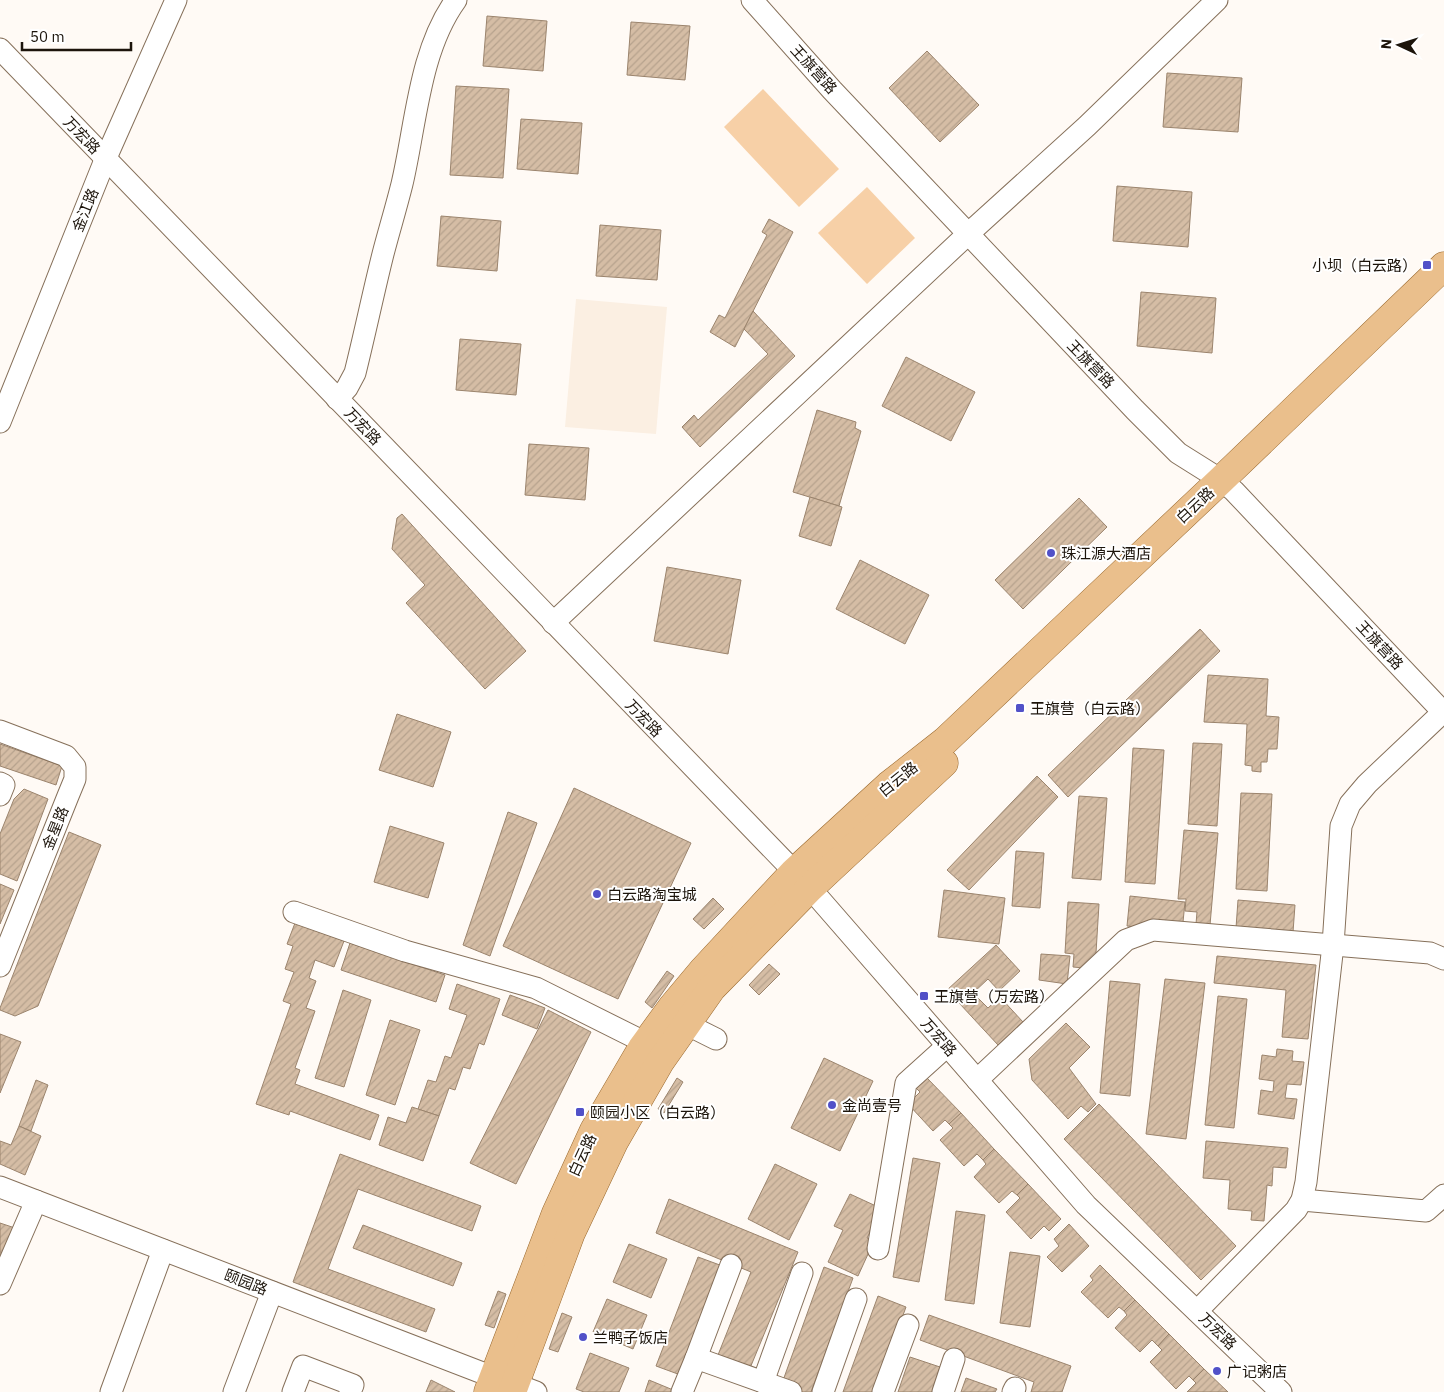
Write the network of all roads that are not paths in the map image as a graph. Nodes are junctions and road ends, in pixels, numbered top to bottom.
1 (176, 0) edge
2 (456, 0) edge
3 (752, 0) edge
4 (1217, 0) edge
5 (0, 49) edge
6 (105, 160) junction
7 (968, 234) junction
8 (1444, 266) edge
9 (1444, 289) edge
10 (337, 399) junction
11 (0, 422) edge
12 (1227, 485) junction
13 (553, 623) junction
14 (1444, 712) edge
15 (0, 731) edge
16 (0, 783) edge
17 (0, 795) edge
18 (802, 880) junction
19 (294, 912) dead end
20 (1333, 944) junction
21 (1444, 959) edge
22 (0, 966) edge
23 (686, 1024) junction
24 (716, 1039) dead end
25 (646, 1043) junction
26 (947, 1046) junction
27 (977, 1080) junction
28 (0, 1187) edge
29 (1444, 1195) edge
30 (1302, 1200) junction
31 (36, 1201) junction
32 (878, 1249) dead end
33 (163, 1250) junction
34 (731, 1265) dead end
35 (802, 1273) dead end
36 (0, 1284) edge
37 (272, 1292) junction
38 (856, 1298) dead end
39 (1197, 1311) junction
40 (908, 1325) dead end
41 (696, 1358) junction
42 (954, 1359) dead end
43 (763, 1382) junction
44 (509, 1387) edge
45 (110, 1392) edge
46 (234, 1392) edge
47 (293, 1392) edge
48 (350, 1392) edge
49 (682, 1392) edge
50 (792, 1392) edge
51 (823, 1392) edge
52 (883, 1392) edge
53 (943, 1392) edge
54 (1281, 1392) edge

1 - 6 street, 金江路
2 - 10 street
3 - 7 street, 王旗营路
4 - 7 street
5 - 6 street, 万宏路
6 - 10 street, 万宏路
6 - 11 street, 金江路
7 - 12 street, 王旗营路
7 - 13 street
8 - 12 main road, 白云路
9 - 12 main road, 白云路
10 - 13 street, 万宏路
12 - 14 street, 王旗营路
12 - 18 main road, 白云路
13 - 18 street, 万宏路
14 - 20 street
15 - 22 street, 金星路
16 - 17 street
18 - 23 main road, 白云路
18 - 25 main road, 白云路
18 - 26 street, 万宏路
19 - 25 street
20 - 21 street
20 - 27 street
20 - 30 street
23 - 24 street
23 - 44 main road, 白云路
25 - 44 main road, 白云路
26 - 27 street, 万宏路
26 - 32 street
27 - 39 street, 万宏路
28 - 31 street, 颐园路
29 - 30 street
30 - 39 street
31 - 33 street, 颐园路
31 - 36 street
33 - 37 street, 颐园路
33 - 45 street
34 - 41 street
35 - 43 street
37 - 44 street, 颐园路
37 - 46 street
38 - 51 street
39 - 54 street, 万宏路
40 - 52 street
41 - 43 street
41 - 49 street
42 - 53 street
43 - 50 street
47 - 48 street

